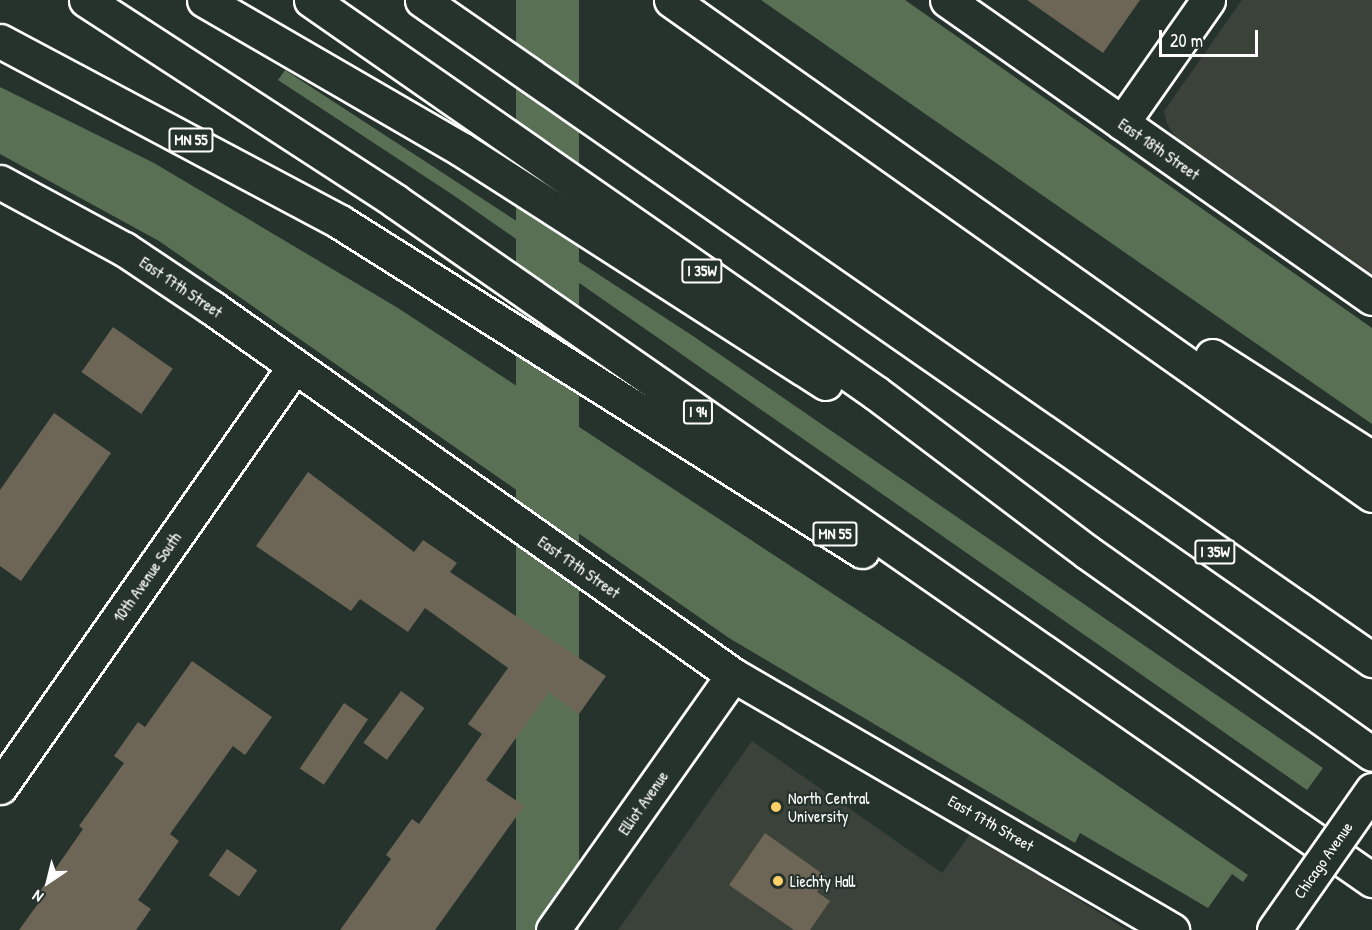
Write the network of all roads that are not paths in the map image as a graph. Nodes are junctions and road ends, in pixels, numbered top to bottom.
1 (86, 0) edge
2 (204, 0) edge
3 (311, 0) edge
4 (422, 0) edge
5 (671, 0) edge
6 (947, 0) edge
7 (1208, 0) edge
8 (5, 43) edge
9 (828, 109) junction
10 (1122, 123) junction
11 (0, 182) edge
12 (1372, 298) edge
13 (294, 367) junction
14 (1059, 444) junction
15 (1372, 458) edge
16 (1372, 495) edge
17 (1087, 552) junction
18 (1372, 632) edge
19 (1372, 660) edge
20 (733, 675) junction
21 (1372, 754) edge
22 (0, 787) edge
23 (1372, 790) edge
24 (1304, 832) junction
25 (1372, 880) edge
26 (553, 930) edge
27 (1172, 930) edge
28 (1274, 930) edge

1 - 24 main road, I 94
2 - 17 main road
3 - 17 main road, I 35W
4 - 14 main road, I 35W
5 - 9 main road
6 - 10 main road, East 18th Street
7 - 10 main road
8 - 24 main road, MN 55
9 - 15 main road
9 - 16 main road
10 - 12 main road, East 18th Street
11 - 13 main road, East 17th Street
13 - 20 main road, East 17th Street
13 - 22 main road, 10th Avenue South
14 - 18 main road
14 - 19 main road, I 35W
17 - 21 main road, I 35W
20 - 26 main road, Elliot Avenue
20 - 27 main road, East 17th Street
23 - 28 main road, Chicago Avenue, bridge
24 - 25 main road, I 94

